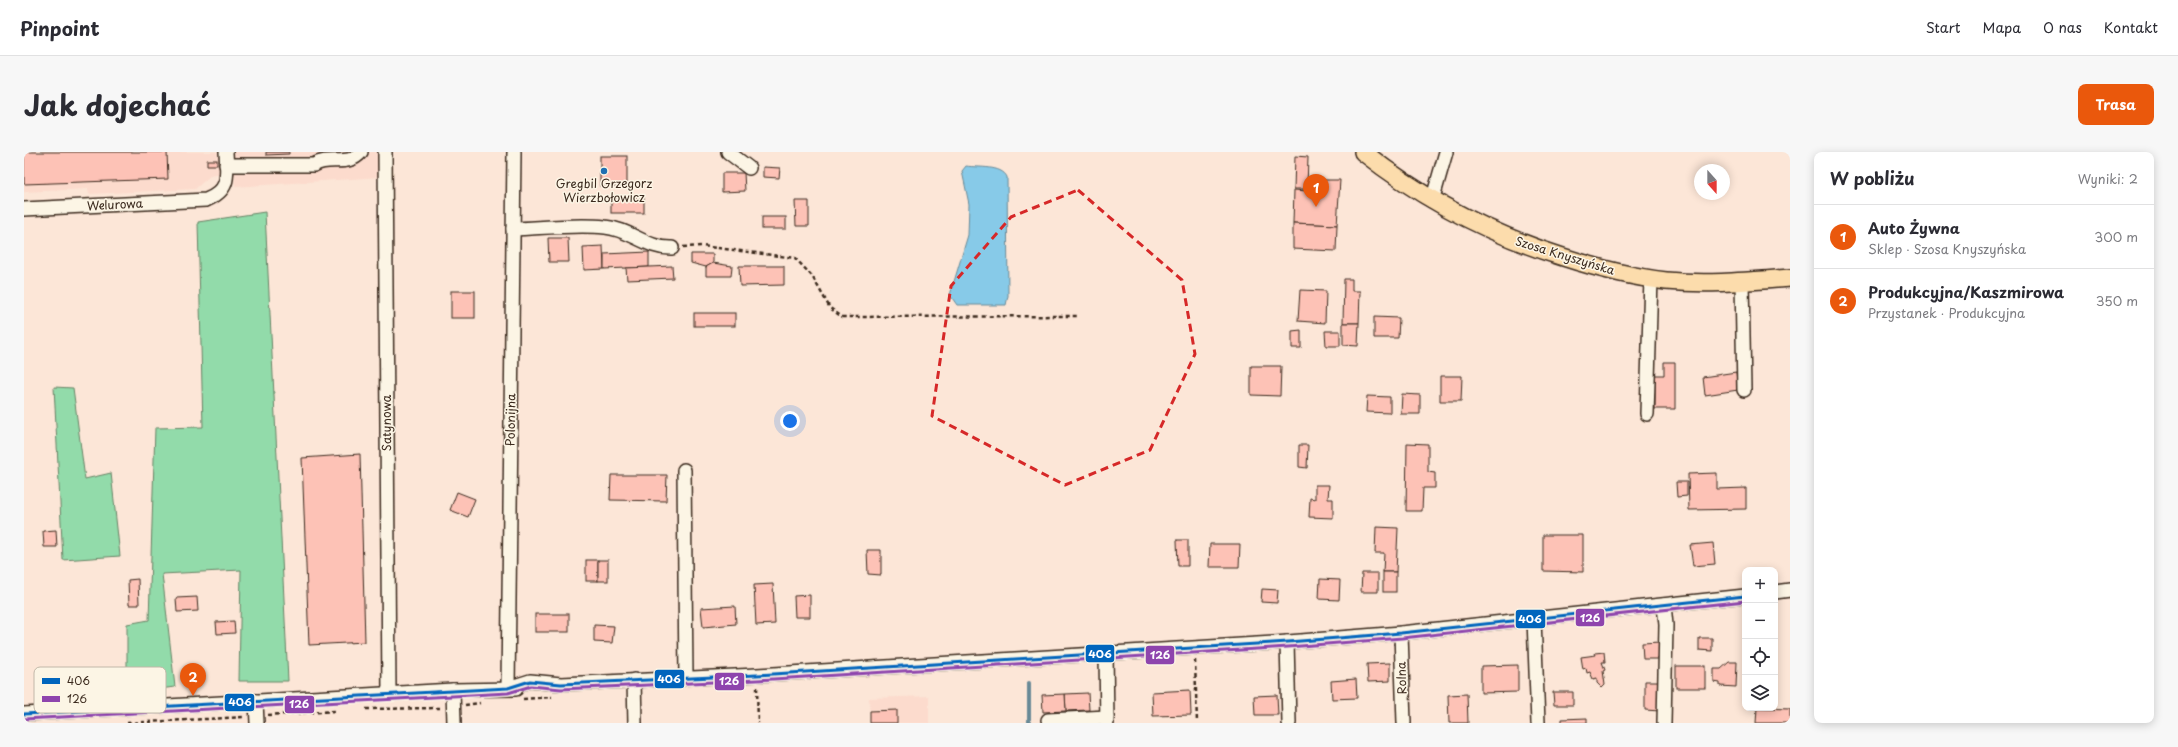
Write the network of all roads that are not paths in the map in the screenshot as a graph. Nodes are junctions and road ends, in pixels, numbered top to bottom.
1 (226, 152) edge
2 (361, 152) edge
3 (385, 152) edge
4 (514, 152) edge
5 (728, 152) edge
6 (1363, 152) edge
7 (1446, 152) edge
8 (226, 166) junction
9 (749, 168) dead end
10 (1432, 201) junction
11 (24, 209) edge
12 (513, 229) junction
13 (672, 248) road end
14 (1651, 278) junction
15 (1790, 278) edge
16 (1742, 282) junction
17 (1744, 390) dead end
18 (1648, 414) dead end
19 (684, 470) dead end
20 (1790, 590) edge
21 (1778, 592) edge
22 (1742, 596) edge
23 (1664, 605) junction
24 (1534, 619) junction
25 (1401, 633) junction
26 (1287, 642) junction
27 (1106, 654) junction
28 (686, 678) junction
29 (634, 680) junction
30 (508, 688) junction
31 (453, 690) junction
32 (389, 694) junction
33 (256, 701) junction
34 (166, 706) edge
35 (42, 713) edge
36 (24, 714) edge
37 (257, 719) edge
38 (1048, 720) dead end
39 (1107, 720) edge
40 (454, 723) edge
41 (635, 723) edge
42 (1289, 723) edge
43 (1404, 723) edge
44 (1538, 723) edge
45 (1664, 723) edge

1 - 8 street
2 - 8 street
3 - 32 street, Satynowa
4 - 12 street, Polonijna
5 - 9 street
6 - 10 main road, Szosa Knyszyńska
7 - 10 street
8 - 11 street, Welurowa
10 - 14 main road, Szosa Knyszyńska
12 - 13 street
12 - 30 street, Polonijna
14 - 16 main road, Szosa Knyszyńska
14 - 18 street
15 - 16 main road, Szosa Knyszyńska
16 - 17 street
19 - 28 street
20 - 21 street
22 - 23 street
23 - 24 street
23 - 45 street
24 - 25 street
24 - 44 street
25 - 26 street
25 - 43 street, Rolna
26 - 27 street
26 - 42 street
27 - 28 street
27 - 39 street
28 - 29 street
29 - 30 street
29 - 41 street
30 - 31 street
31 - 32 street
31 - 40 street
32 - 33 street
33 - 34 street
33 - 37 street
35 - 36 street
38 - 39 street

